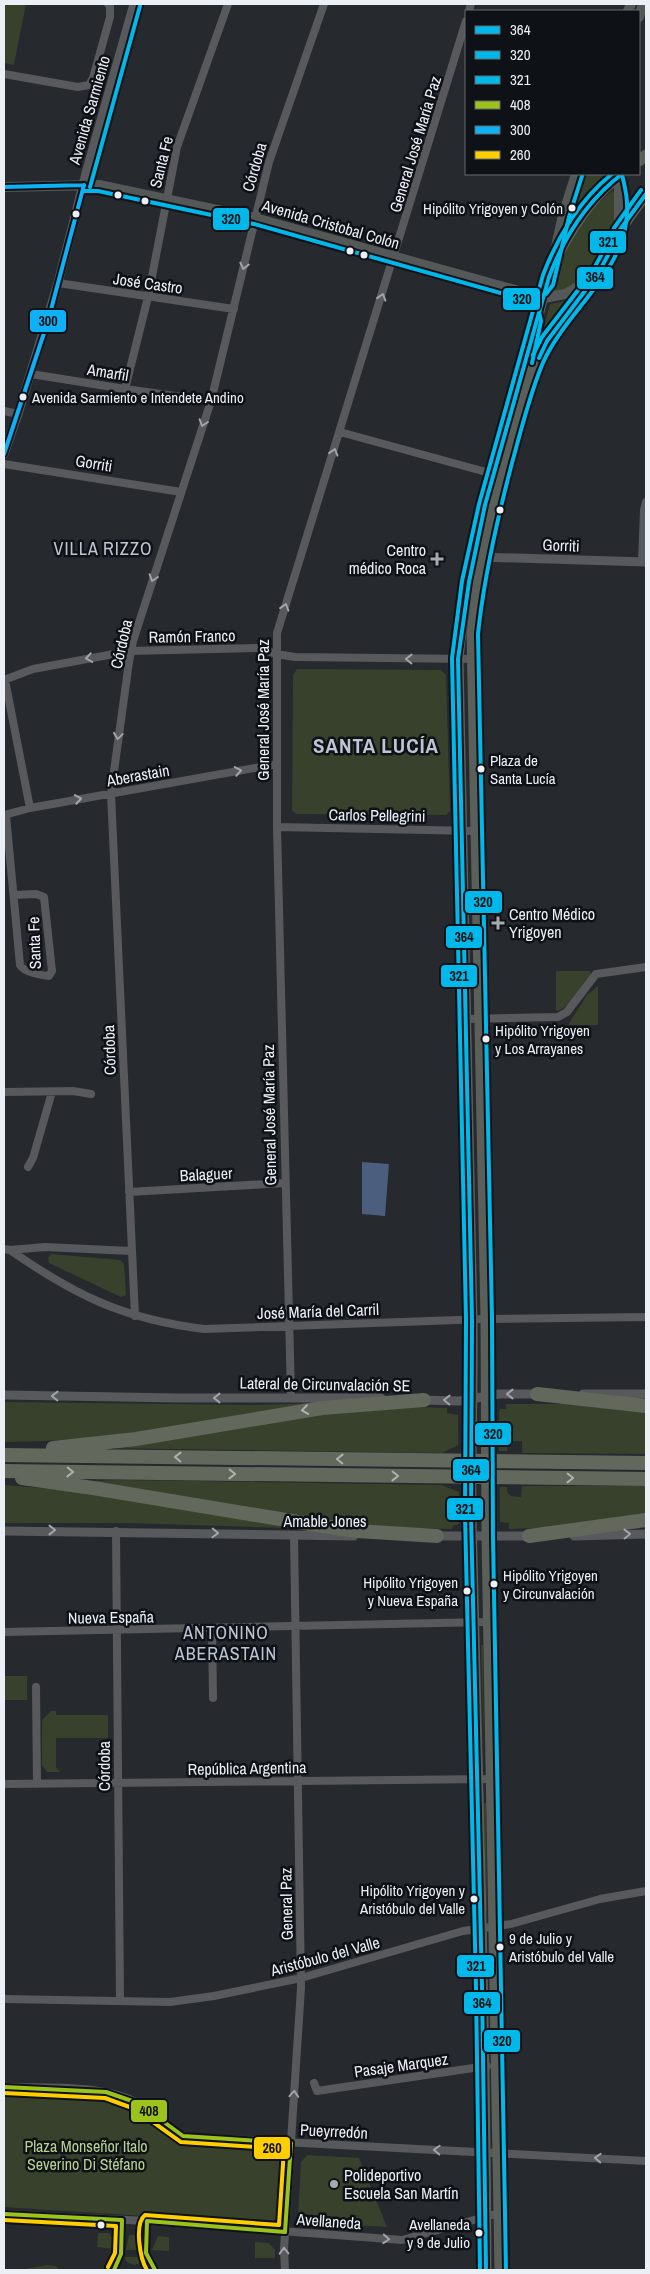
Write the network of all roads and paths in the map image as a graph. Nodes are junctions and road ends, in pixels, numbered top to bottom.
1 (134, 4) edge
2 (228, 4) edge
3 (324, 4) edge
4 (631, 4) edge
5 (109, 5) edge
6 (641, 9) edge
7 (465, 24) edge
8 (4, 74) edge
9 (576, 175) edge
10 (618, 175) edge
11 (84, 185) junction
12 (4, 187) edge
13 (646, 194) edge
14 (165, 200) junction
15 (255, 218) junction
16 (619, 231) junction
17 (394, 258) junction
18 (597, 275) junction
19 (548, 278) junction
20 (58, 283) junction
21 (529, 295) junction
22 (148, 298) junction
23 (544, 298) junction
24 (234, 309) junction
25 (537, 323) junction
26 (30, 374) junction
27 (125, 390) junction
28 (211, 401) junction
29 (4, 411) edge
30 (18, 414) junction
31 (340, 432) junction
32 (4, 454) edge
33 (4, 464) edge
34 (498, 475) junction
35 (181, 492) junction
36 (646, 502) edge
37 (479, 557) junction
38 (644, 562) edge
39 (130, 651) junction
40 (276, 654) junction
41 (458, 659) junction
42 (472, 659) junction
43 (4, 680) edge
44 (277, 764) junction
45 (112, 793) junction
46 (30, 808) junction
47 (5, 815) edge
48 (277, 827) junction
49 (462, 831) junction
50 (476, 831) junction
51 (14, 895) junction
52 (646, 967) edge
53 (479, 1018) junction
54 (466, 1019) junction
55 (4, 1092) edge
56 (52, 1092) junction
57 (90, 1094) dead end
58 (28, 1167) dead end
59 (284, 1183) junction
60 (129, 1192) junction
61 (7, 1249) edge
62 (132, 1251) junction
63 (135, 1316) junction
64 (646, 1317) edge
65 (486, 1319) junction
66 (472, 1320) junction
67 (291, 1326) junction
68 (537, 1394) junction
69 (646, 1394) edge
70 (4, 1395) edge
71 (486, 1396) junction
72 (291, 1398) junction
73 (470, 1399) junction
74 (424, 1400) junction
75 (646, 1406) edge
76 (4, 1454) edge
77 (646, 1463) edge
78 (4, 1471) edge
79 (4, 1476) edge
80 (646, 1479) edge
81 (646, 1520) edge
82 (4, 1531) edge
83 (116, 1531) junction
84 (646, 1534) edge
85 (294, 1536) junction
86 (437, 1536) junction
87 (473, 1536) junction
88 (487, 1536) junction
89 (529, 1536) junction
90 (475, 1622) junction
91 (488, 1622) junction
92 (295, 1627) junction
93 (212, 1629) junction
94 (117, 1631) junction
95 (4, 1632) edge
96 (36, 1687) dead end
97 (213, 1698) dead end
98 (478, 1779) junction
99 (491, 1779) junction
100 (298, 1781) junction
101 (118, 1783) junction
102 (4, 1784) edge
103 (37, 1784) junction
104 (646, 1890) edge
105 (494, 1926) junction
106 (481, 1928) junction
107 (301, 1978) junction
108 (4, 1999) edge
109 (120, 2001) junction
110 (497, 2065) junction
111 (484, 2067) junction
112 (314, 2083) dead end
113 (4, 2086) edge
114 (291, 2143) junction
115 (485, 2153) junction
116 (498, 2154) junction
117 (646, 2161) edge
118 (499, 2213) junction
119 (4, 2214) edge
120 (486, 2217) junction
121 (285, 2232) junction
122 (285, 2270) edge
123 (486, 2270) edge
124 (500, 2270) edge

1 - 11 street, Avenida Sarmiento
2 - 14 street, Santa Fe
3 - 15 street, Córdoba
4 - 6 street
5 - 8 street
7 - 17 street, General José María Paz
9 - 19 main road
10 - 16 main road
10 - 19 main road
11 - 12 main road, Avenida Cristobal Colón
11 - 14 main road, Avenida Cristobal Colón
11 - 20 street, Avenida Sarmiento
13 - 16 main road
14 - 15 main road, Avenida Cristobal Colón
14 - 22 street, Santa Fe
15 - 17 main road, Avenida Cristobal Colón
15 -> 24 street, Córdoba
16 - 18 main road
17 - 21 main road, Avenida Cristobal Colón
31 -> 17 street, General José María Paz
18 - 23 main road, Avenida Cristobal Colón
18 - 34 main road
19 - 21 main road
19 - 23 main road
20 - 22 street, José Castro
20 - 26 street, Avenida Sarmiento
21 - 23 main road, Avenida Cristobal Colón
21 - 25 main road
22 - 24 street, José Castro
22 - 27 street, Santa Fe
23 - 25 main road
24 - 28 street, Córdoba
25 - 34 main road
26 - 27 street, Amarfil
26 - 30 street, Avenida Sarmiento
27 - 28 street, Amarfil
28 -> 35 street, Córdoba
29 - 30 street
30 - 32 street, Avenida Sarmiento
31 - 34 street
40 -> 31 street, General José María Paz
33 - 35 street, Gorriti
34 - 37 main road
35 -> 39 street, Córdoba
36 - 38 street
37 - 38 street, Gorriti
37 - 41 main road
37 - 42 main road
39 - 40 street, Ramón Franco
39 -> 43 street, Ramón Franco
39 -> 45 street, Córdoba
41 -> 40 street, Ramón Franco
40 - 44 street, General José María Paz
41 - 42 street, Ramón Franco
41 - 49 main road
42 - 50 main road
43 - 46 street
45 -> 44 street, Aberastain
44 - 48 street, General José María Paz
46 -> 45 street, Aberastain
45 - 60 street, Córdoba
46 - 47 street, Aberastain
47 - 51 street, Santa Fe
48 - 49 street, Carlos Pellegrini
48 - 59 street, General José María Paz
49 - 50 street, Carlos Pellegrini
49 - 54 main road
50 - 53 main road
51 - 51 street, Santa Fe
52 - 53 street
53 - 54 street
53 - 65 main road
54 - 66 main road
55 - 56 street
56 - 57 street
56 - 58 street
59 - 60 street, Balaguer
59 - 67 street, General José María Paz
60 - 62 street, Córdoba
61 - 62 street
61 - 63 street, José María del Carril
62 - 63 street, Córdoba
63 - 67 street, José María del Carril
64 - 65 street, José María del Carril
65 - 66 street, José María del Carril
65 - 71 main road
66 - 67 street, José María del Carril
66 - 73 main road
67 - 72 street, General José María Paz
68 - 69 street, Lateral de Circunvalación SE
68 -> 71 street, Lateral de Circunvalación SE
68 - 75 highway
72 -> 70 street, Lateral de Circunvalación SE
71 - 73 street, Lateral de Circunvalación SE
71 - 88 main road
72 - 74 street, Lateral de Circunvalación SE
73 -> 74 street, Lateral de Circunvalación SE
73 - 87 main road
74 -> 76 highway
77 -> 76 highway
78 -> 80 highway
79 - 86 highway
81 - 89 highway
82 -> 83 street, Amable Jones
83 -> 85 street, Amable Jones
83 - 94 street, Córdoba
89 -> 84 street, Amable Jones
85 - 86 street, Amable Jones
85 - 92 street, General Paz
86 - 87 street, Amable Jones
87 - 88 street, Amable Jones
87 - 90 main road
88 - 89 street, Amable Jones
88 - 91 main road
90 - 91 street, Nueva España
90 - 92 street, Nueva España
90 - 98 main road
91 - 99 main road
92 - 93 street, Nueva España
92 - 100 street, General Paz
93 - 94 street, Nueva España
93 - 97 street
94 - 95 street, Nueva España
94 - 101 street, Córdoba
96 - 103 street
98 - 99 street, República Argentina
98 - 100 street, República Argentina
98 - 106 main road
99 - 105 main road
100 - 101 street, República Argentina
100 - 107 street, General Paz
101 - 103 street, República Argentina
101 - 109 street, Córdoba
102 - 103 street, República Argentina
104 - 105 street, Aristóbulo del Valle
105 - 106 street, Aristóbulo del Valle
105 - 110 main road
106 - 107 street, Aristóbulo del Valle
106 - 111 main road
107 - 109 street, Aristóbulo del Valle
114 -> 107 street, General Paz
108 - 109 street, Aristóbulo del Valle
110 - 111 street, Pasaje Marquez
110 - 116 main road
111 - 112 street, Pasaje Marquez
111 - 115 main road
113 - 114 street, Pueyrredón
115 -> 114 street, Pueyrredón
114 - 121 street, General Paz
115 - 116 street, Pueyrredón
115 - 120 main road
117 -> 116 street, Pueyrredón
116 - 118 main road
118 - 120 street, Avellaneda
118 - 124 main road
119 - 121 street, Avellaneda
121 -> 120 street, Avellaneda
120 - 123 main road
122 -> 121 street, General Paz

